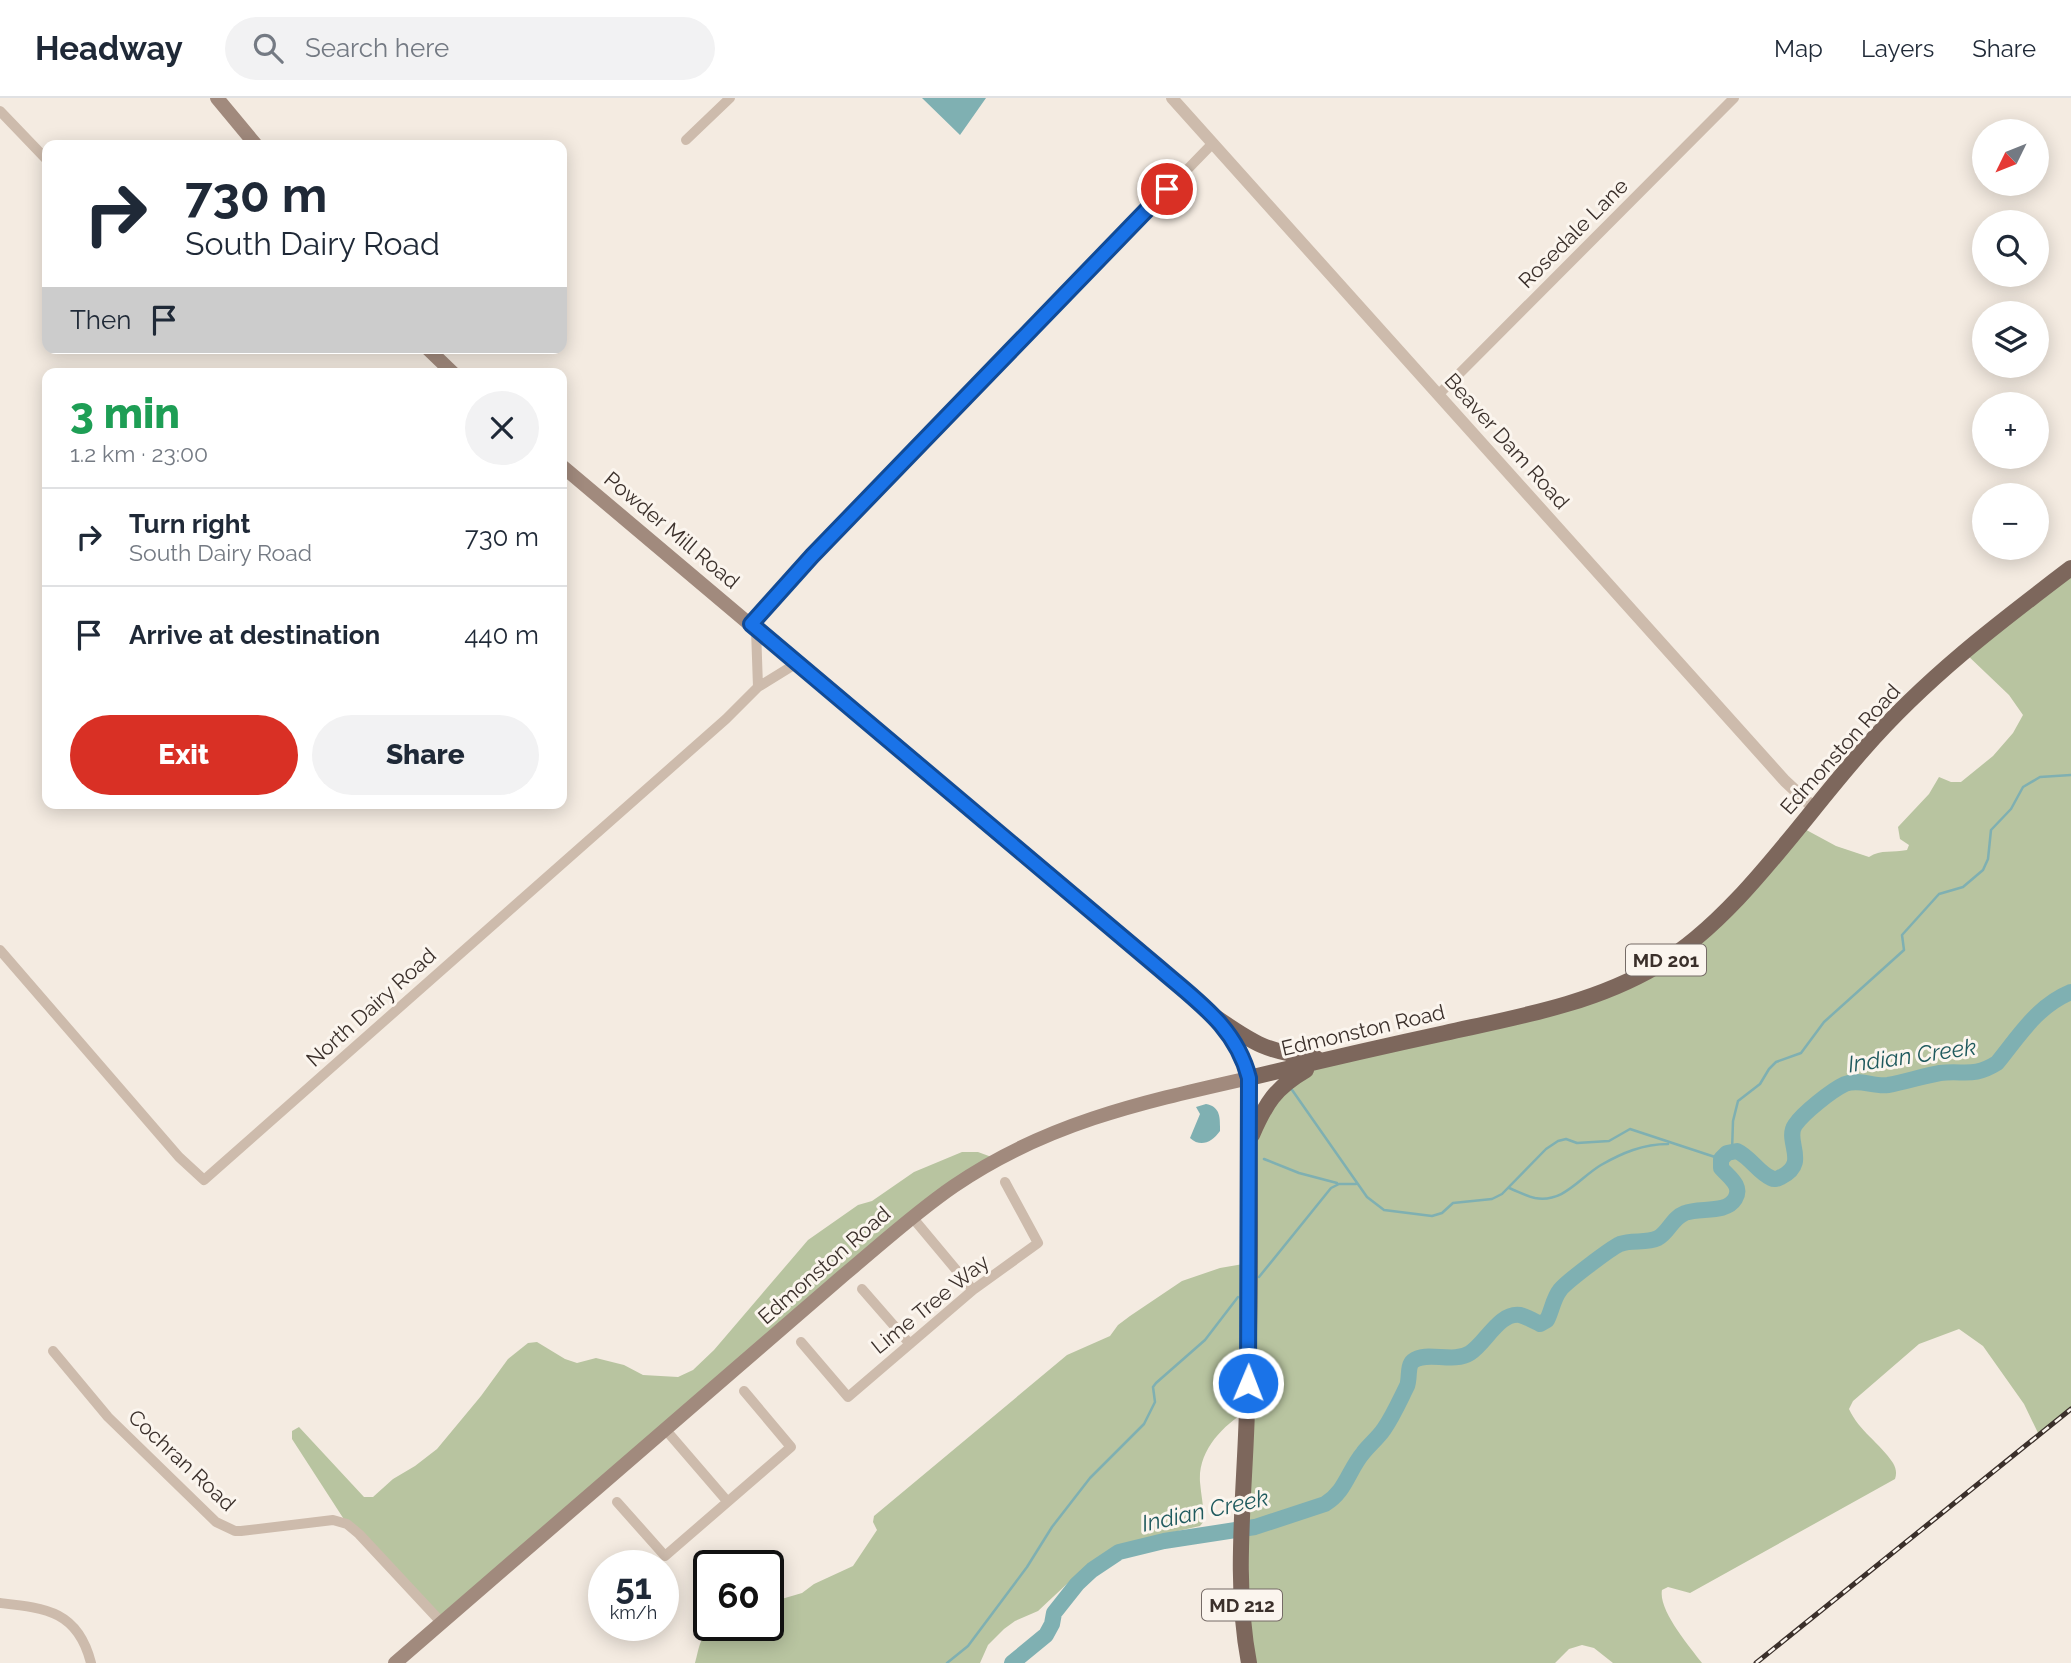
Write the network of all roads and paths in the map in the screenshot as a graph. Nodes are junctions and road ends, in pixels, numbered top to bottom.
1 (217, 98) edge
2 (730, 98) edge
3 (1172, 98) edge
4 (1734, 98) edge
5 (0, 111) edge
6 (252, 140) edge
7 (687, 140) dead end
8 (1213, 143) junction
9 (42, 155) edge
10 (433, 354) edge
11 (448, 368) edge
12 (1439, 394) junction
13 (567, 470) edge
14 (2071, 568) edge
15 (754, 626) junction
16 (797, 663) junction
17 (758, 687) junction
18 (1814, 808) junction
19 (0, 950) edge
20 (1214, 1016) junction
21 (1325, 1060) junction
22 (1249, 1078) junction
23 (1250, 1140) junction
24 (1005, 1182) dead end
25 (912, 1217) junction
26 (862, 1289) dead end
27 (973, 1290) junction
28 (801, 1342) dead end
29 (910, 1344) junction
30 (53, 1351) dead end
31 (744, 1391) dead end
32 (665, 1429) junction
33 (727, 1501) junction
34 (617, 1502) dead end
35 (0, 1603) edge
36 (441, 1622) junction
37 (1247, 1660) edge
38 (397, 1662) edge
39 (91, 1663) edge

1 - 6 main road
2 - 7 street
3 - 8 street, Beaver Dam Road
4 - 12 street, Rosedale Lane
5 - 9 street
8 - 12 street, Beaver Dam Road
8 - 15 street
10 - 11 main road
12 - 18 street, Beaver Dam Road
13 - 15 main road, Powder Mill Road
14 - 18 main road, Edmonston Road / MD 201
15 - 16 main road, Powder Mill Road
15 - 17 street
16 - 17 street, North Dairy Road
16 - 20 main road, Powder Mill Road
17 - 19 street, North Dairy Road
18 - 21 main road, Edmonston Road / MD 201
20 - 21 main road
20 - 22 main road, Powder Mill Road
21 - 22 main road, Edmonston Road / MD 201
21 - 23 main road
22 - 23 main road, Powder Mill Road / MD 212
22 - 25 main road, Edmonston Road
23 - 37 main road, Powder Mill Road / MD 212
24 - 27 street, Lime Tree Way
25 - 27 street
25 - 32 main road, Edmonston Road
26 - 29 street
27 - 29 street, Lime Tree Way
28 - 29 street, Lime Tree Way
30 - 36 street, Cochran Road
31 - 33 street
32 - 33 street
32 - 36 main road, Edmonston Road
33 - 34 street
35 - 39 street
36 - 38 main road, Edmonston Road

